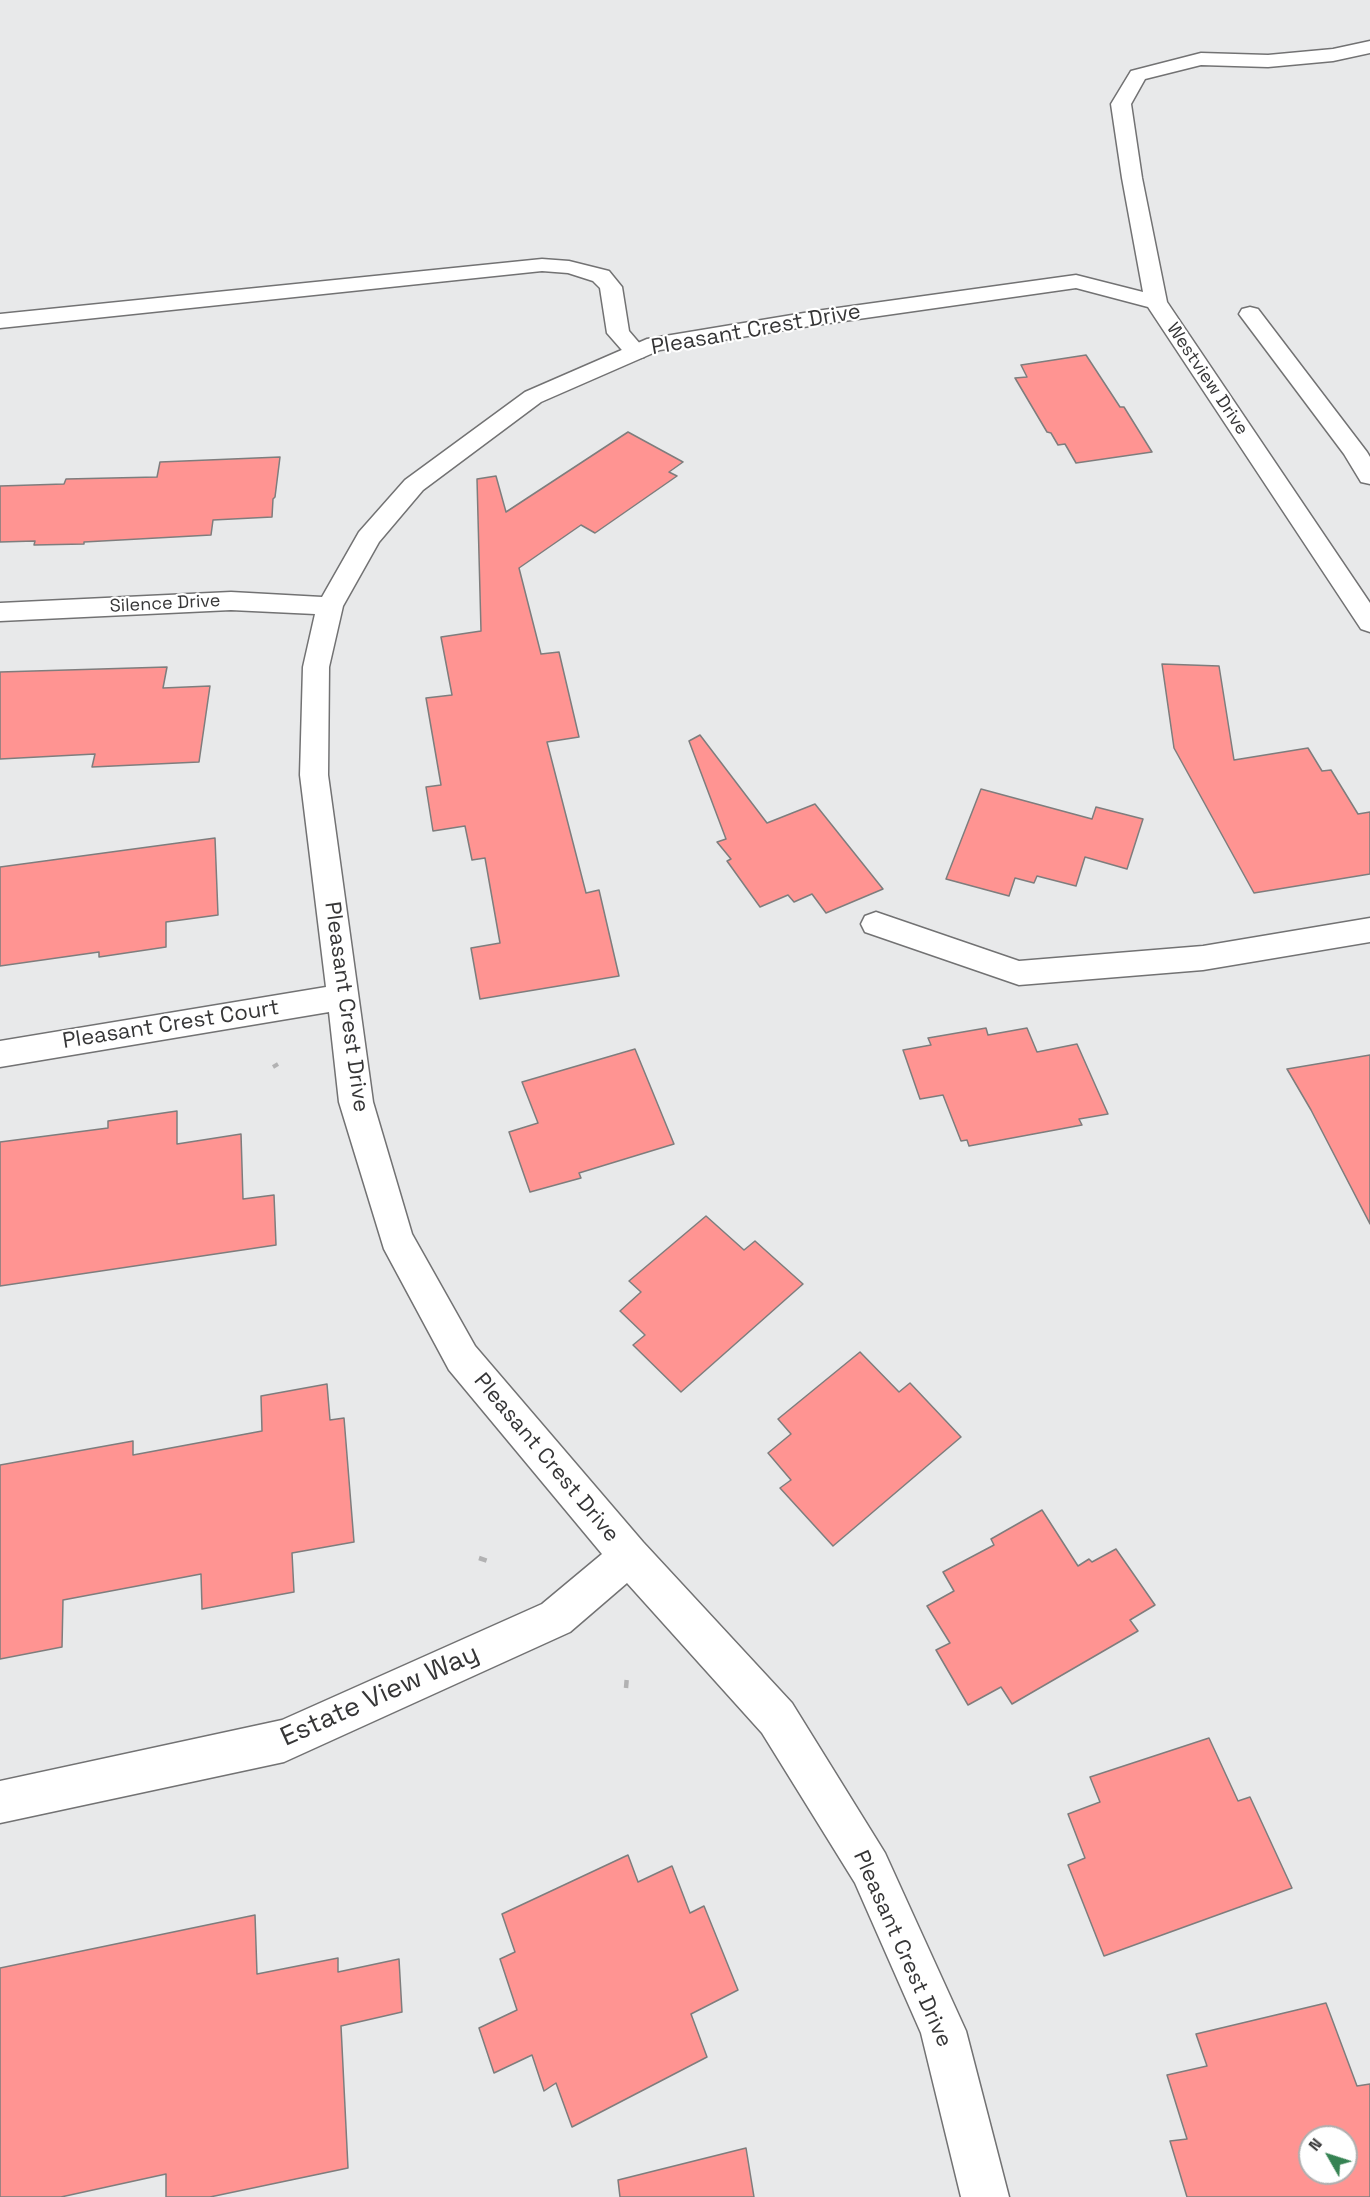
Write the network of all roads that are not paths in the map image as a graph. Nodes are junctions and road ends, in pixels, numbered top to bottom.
1 (1370, 47) edge
2 (1156, 302) junction
3 (1250, 314) dead end
4 (0, 321) edge
5 (636, 352) junction
6 (1370, 477) edge
7 (330, 606) junction
8 (0, 612) edge
9 (1370, 623) edge
10 (876, 924) dead end
11 (1370, 930) edge
12 (342, 997) junction
13 (0, 1054) edge
14 (629, 1556) junction
15 (0, 1802) edge
16 (985, 2197) edge

1 - 2 street, Westview Drive
2 - 5 street, Pleasant Crest Drive
2 - 9 street, Westview Drive
3 - 6 street
4 - 5 street
5 - 7 street, Pleasant Crest Drive
7 - 8 street, Silence Drive
7 - 12 street, Pleasant Crest Drive
10 - 11 street
12 - 13 street, Pleasant Crest Court
12 - 14 street, Pleasant Crest Drive
14 - 15 street, Estate View Way
14 - 16 street, Pleasant Crest Drive

